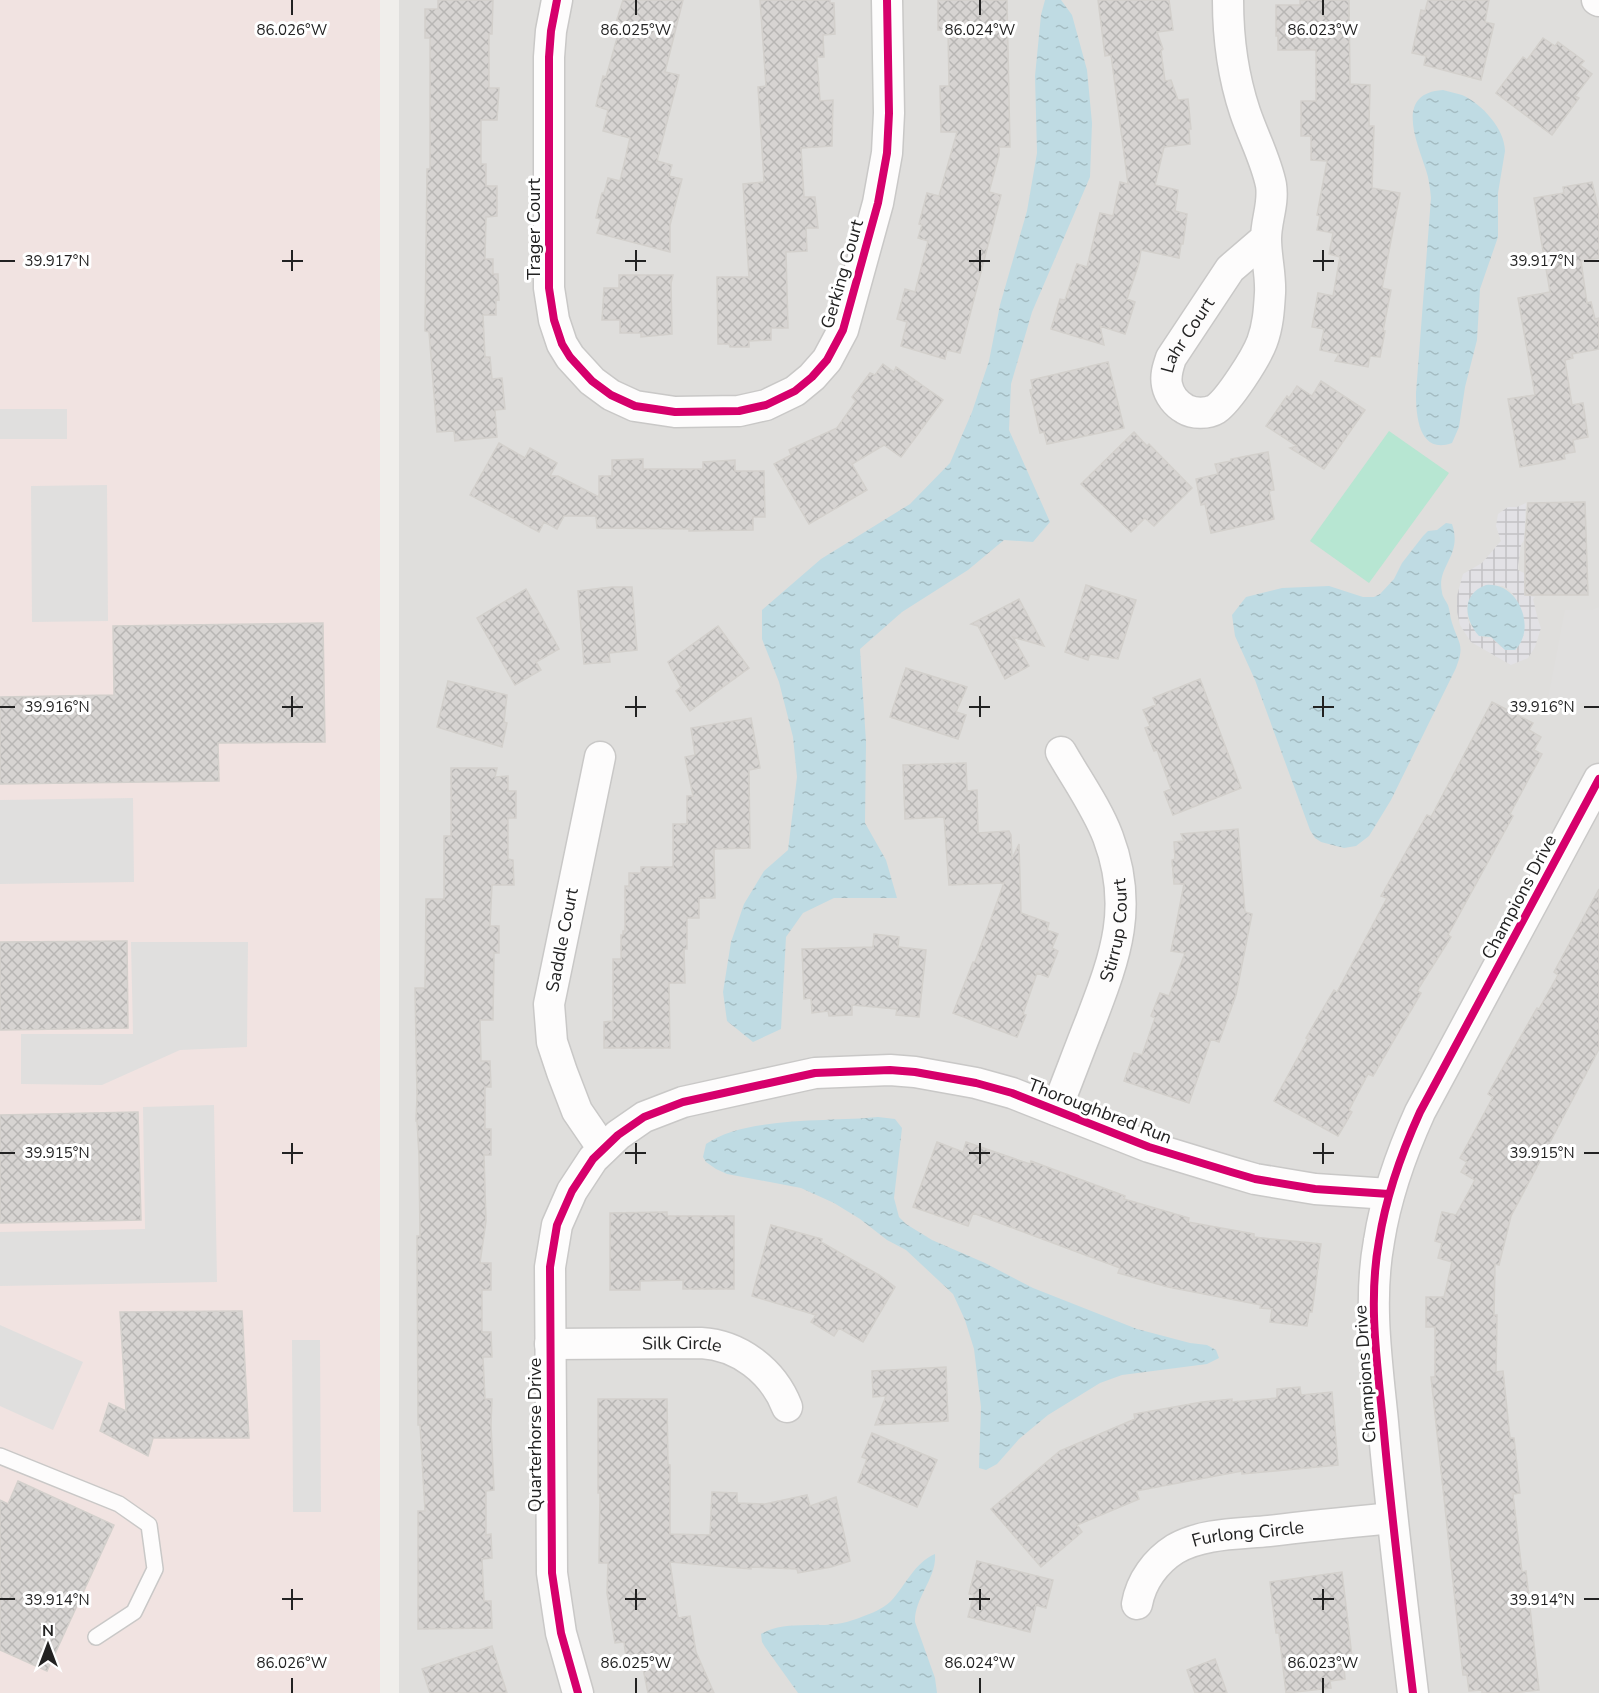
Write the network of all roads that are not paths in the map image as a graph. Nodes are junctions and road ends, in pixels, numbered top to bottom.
1 (557, 0) edge
2 (887, 0) edge
3 (1228, 0) edge
4 (1266, 238) junction
5 (650, 408) joint
6 (1062, 752) dead end
7 (600, 757) dead end
8 (1599, 779) edge
9 (1056, 1110) junction
10 (603, 1149) junction
11 (578, 1179) joint
12 (1389, 1194) junction
13 (550, 1344) junction
14 (787, 1407) dead end
15 (0, 1456) edge
16 (1392, 1518) junction
17 (1137, 1604) dead end
18 (96, 1637) dead end
19 (578, 1693) edge
20 (1413, 1693) edge

1 - 5 street, Trager Court
2 - 5 street, Gerking Court
3 - 4 street, Lahr Court
4 - 4 street, Lahr Court
6 - 9 street, Stirrup Court
7 - 10 street, Saddle Court
8 - 12 street, Champions Drive
9 - 10 street, Thoroughbred Run
9 - 12 street, Thoroughbred Run
10 - 11 street, Thoroughbred Run
11 - 13 street, Quarterhorse Drive
12 - 16 street, Champions Drive
13 - 14 street, Silk Circle
13 - 19 street, Quarterhorse Drive
15 - 18 lane
16 - 17 street, Furlong Circle
16 - 20 street, Champions Drive

